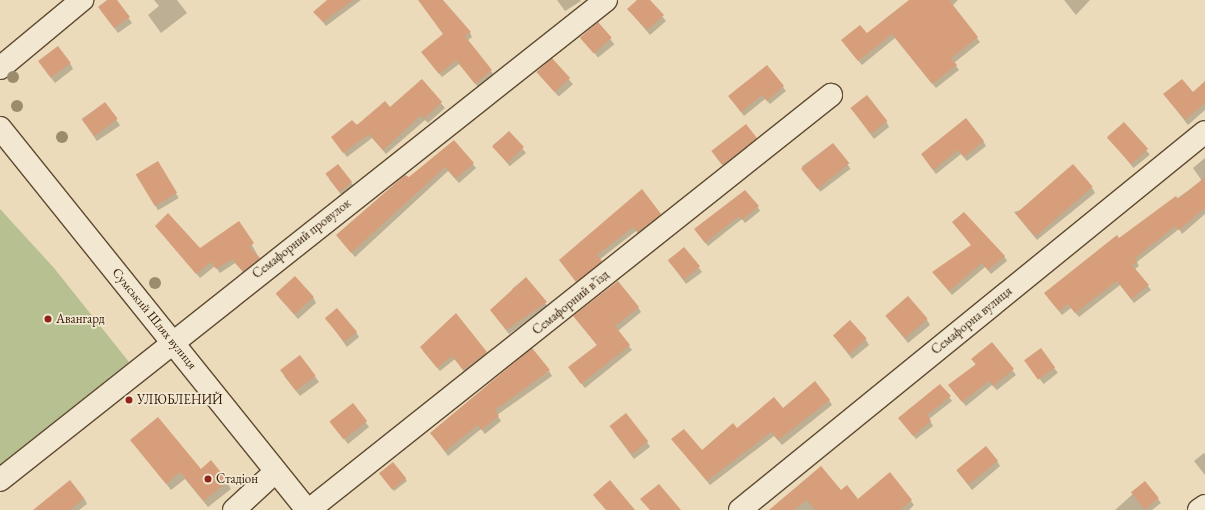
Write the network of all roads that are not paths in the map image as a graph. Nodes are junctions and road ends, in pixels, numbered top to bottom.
1 (82, 0) edge
2 (606, 0) edge
3 (0, 68) edge
4 (831, 94) dead end
5 (0, 128) edge
6 (1205, 132) edge
7 (172, 342) junction
8 (275, 472) junction
9 (0, 480) edge
10 (1205, 506) edge
11 (234, 510) edge
12 (308, 510) edge
13 (740, 510) edge
14 (1199, 510) edge

1 - 3 street
2 - 7 street, Семафорний провулок
4 - 12 street, Семафорний в’їзд
5 - 7 street, Сумський Шлях вулиця
6 - 13 street, Семафорна вулиця
7 - 8 street, Сумський Шлях вулиця
7 - 9 street, Семафорний провулок
8 - 11 street
8 - 12 street, Сумський Шлях вулиця
10 - 14 street

